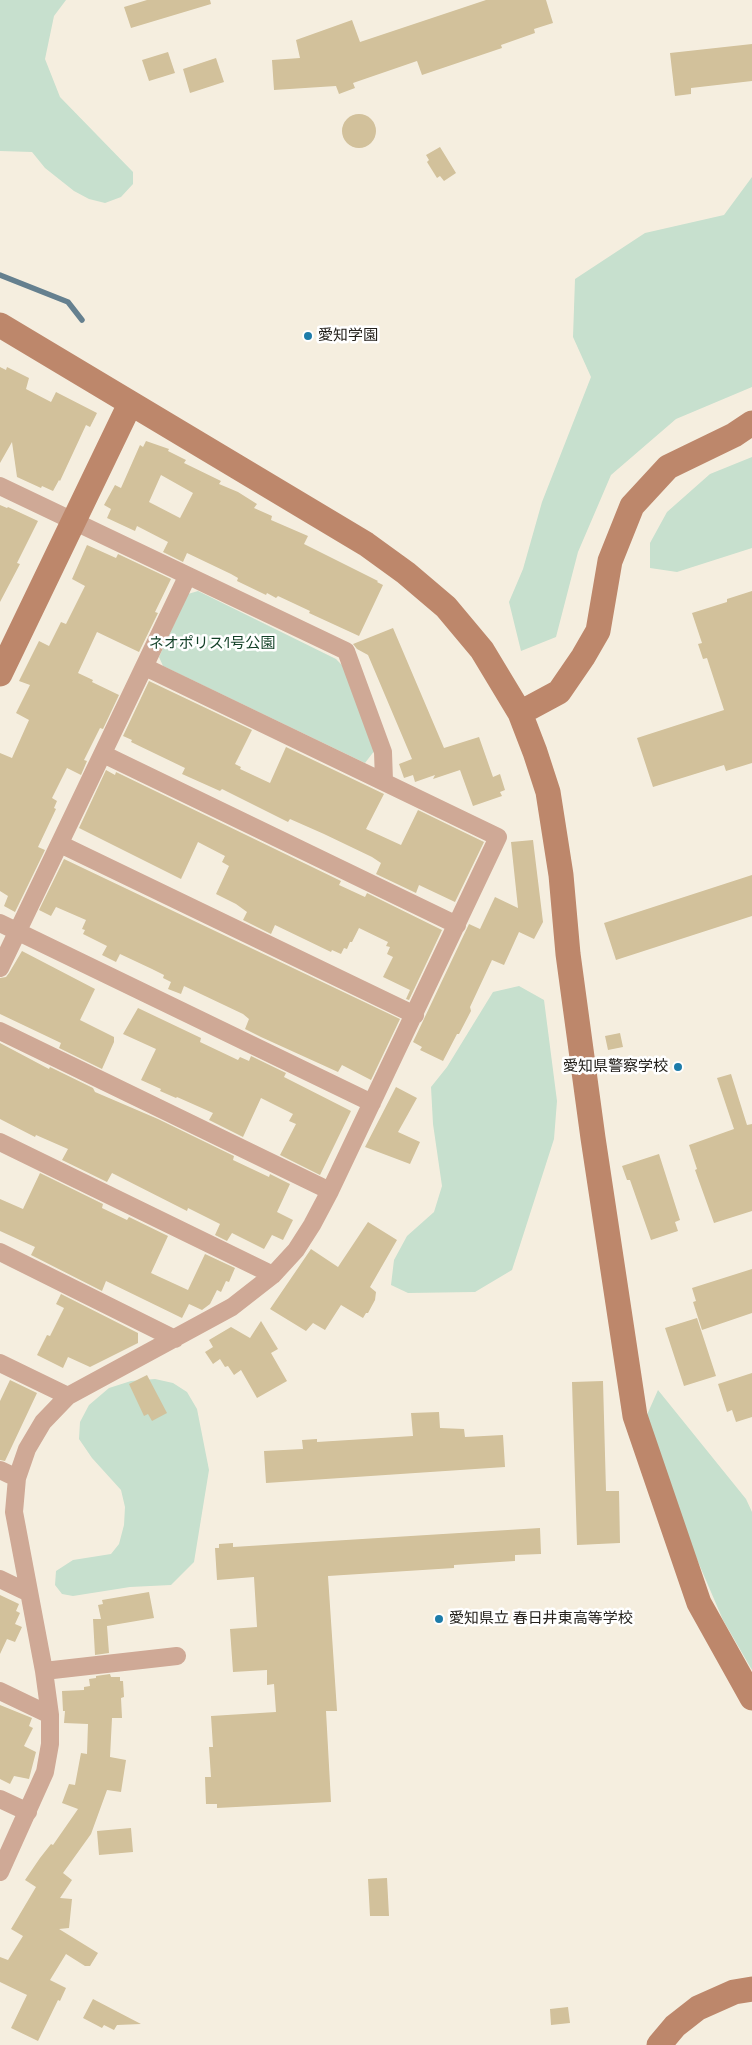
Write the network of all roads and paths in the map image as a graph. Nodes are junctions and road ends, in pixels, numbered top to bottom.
1 (0, 325) edge
2 (130, 404) junction
3 (752, 423) edge
4 (0, 486) edge
5 (74, 522) junction
6 (187, 577) junction
7 (145, 667) junction
8 (0, 674) edge
9 (520, 713) junction
10 (103, 754) junction
11 (384, 781) junction
12 (60, 844) junction
13 (0, 923) edge
14 (457, 925) junction
15 (18, 932) junction
16 (0, 968) edge
17 (415, 1015) junction
18 (0, 1031) edge
19 (372, 1103) junction
20 (0, 1142) edge
21 (330, 1191) junction
22 (0, 1252) edge
23 (273, 1276) junction
24 (175, 1339) junction
25 (0, 1363) edge
26 (68, 1396) junction
27 (0, 1470) edge
28 (17, 1478) junction
29 (0, 1580) edge
30 (29, 1593) junction
31 (177, 1656) dead end
32 (44, 1671) junction
33 (0, 1691) edge
34 (752, 1698) edge
35 (50, 1715) junction
36 (0, 1799) edge
37 (28, 1812) junction
38 (0, 1872) edge
39 (752, 1989) edge
40 (658, 2045) edge

1 - 2 street
2 - 5 street
2 - 9 street
3 - 9 street
4 - 5 street
5 - 6 street
5 - 8 street
6 - 7 street
6 - 11 street
7 - 10 street
7 - 11 street
9 - 34 street
10 - 12 street
10 - 14 street
11 - 14 street
12 - 15 street
12 - 17 street
13 - 15 street
14 - 17 street
15 - 16 street
15 - 19 street
17 - 19 street
18 - 21 street
19 - 21 street
20 - 23 street
21 - 23 street
22 - 24 street
23 - 24 street
24 - 26 street
25 - 26 street
26 - 28 street
27 - 28 street
28 - 30 street
29 - 30 street
30 - 32 street
31 - 32 street
32 - 35 street
33 - 35 street
35 - 37 street
36 - 37 street
37 - 38 street
39 - 40 street

